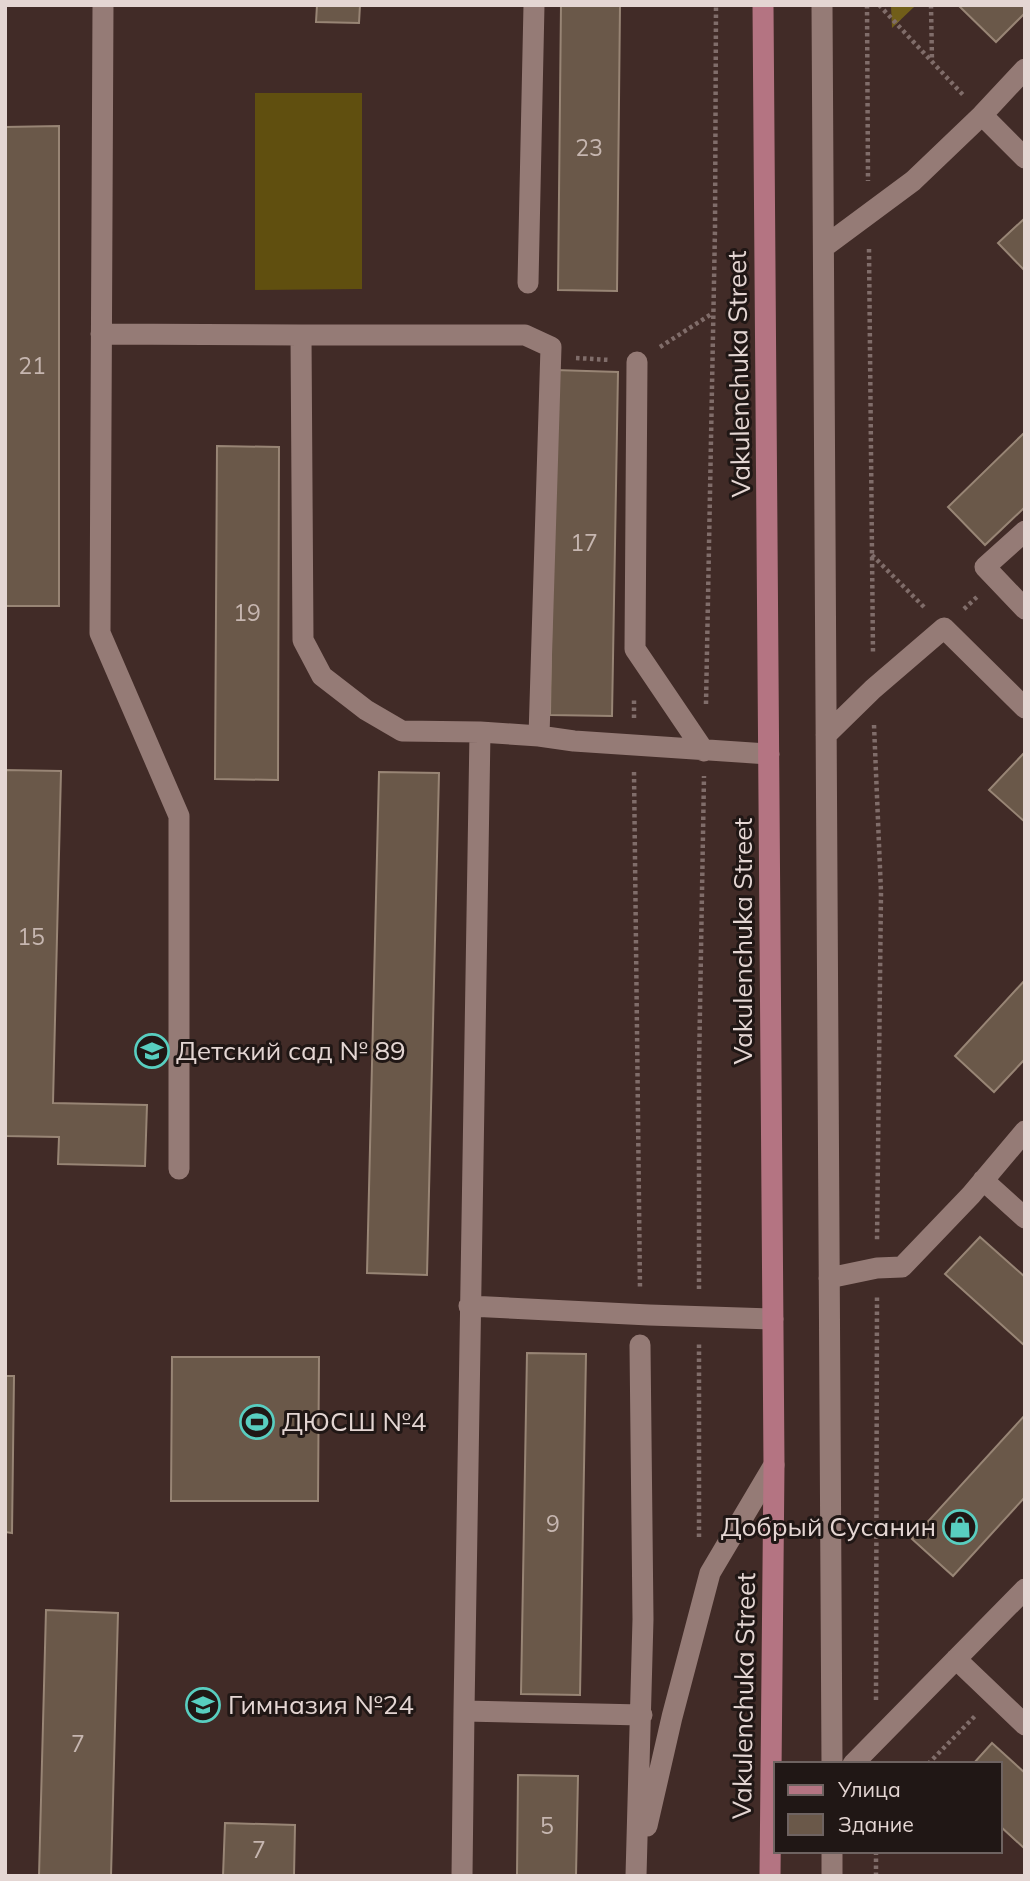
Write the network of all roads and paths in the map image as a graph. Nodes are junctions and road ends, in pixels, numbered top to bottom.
1 (103, 5) edge
2 (534, 5) edge
3 (716, 5) edge
4 (764, 5) edge
5 (822, 5) edge
6 (867, 5) edge
7 (879, 5) edge
8 (931, 5) edge
9 (932, 62) junction
10 (1025, 69) edge
11 (982, 115) junction
12 (1025, 158) edge
13 (868, 214) junction
14 (824, 247) junction
15 (528, 284) dead end
16 (713, 313) junction
17 (101, 334) junction
18 (301, 335) junction
19 (551, 357) junction
20 (637, 362) junction
21 (1025, 531) edge
22 (872, 554) junction
23 (1025, 609) edge
24 (944, 628) junction
25 (873, 689) junction
26 (1025, 708) edge
27 (480, 732) junction
28 (827, 735) junction
29 (539, 736) junction
30 (634, 745) junction
31 (704, 751) junction
32 (769, 754) junction
33 (1025, 1132) edge
34 (178, 1169) dead end
35 (983, 1180) junction
36 (1025, 1218) edge
37 (877, 1268) junction
38 (829, 1278) junction
39 (469, 1306) junction
40 (640, 1315) junction
41 (699, 1317) junction
42 (773, 1319) junction
43 (640, 1345) dead end
44 (774, 1465) junction
45 (699, 1547) dead end
46 (1025, 1588) edge
47 (956, 1659) junction
48 (995, 1696) junction
49 (464, 1712) junction
50 (642, 1715) junction
51 (1025, 1725) edge
52 (876, 1740) junction
53 (832, 1762) edge
54 (855, 1762) edge
55 (930, 1762) edge
56 (832, 1853) edge
57 (876, 1853) edge
58 (636, 1875) edge
59 (462, 1876) edge
60 (770, 1876) edge
61 (832, 1876) edge
62 (876, 1876) edge

1 - 17 lane
2 - 15 lane
3 - 16 path
4 - 32 main road, Vakulenchuka Street
5 - 14 lane
6 - 13 path
7 - 9 path
8 - 9 path
9 - 11 path
10 - 11 lane
11 - 12 lane
11 - 13 lane
13 - 14 lane
13 - 22 path
14 - 28 lane
16 - 20 path
16 - 31 path
17 - 18 lane
17 - 34 lane
18 - 19 lane
18 - 27 lane
19 - 20 path
19 - 29 lane
20 - 31 lane
21 - 23 lane
22 - 24 path
22 - 25 path
24 - 25 lane
24 - 26 lane
25 - 28 lane
25 - 37 path
27 - 29 lane
27 - 39 lane
28 - 38 lane
29 - 30 lane
30 - 31 lane
30 - 40 path
31 - 32 lane
31 - 41 path
32 - 42 main road, Vakulenchuka Street
33 - 35 lane
35 - 36 lane
35 - 37 lane
37 - 38 lane
37 - 52 path
38 - 53 lane
39 - 40 lane
39 - 49 lane
40 - 41 lane
41 - 42 lane
41 - 45 path
42 - 44 main road, Vakulenchuka Street
43 - 50 lane
44 - 58 lane
44 - 60 main road, Vakulenchuka Street
46 - 47 lane
47 - 48 lane
47 - 52 lane
48 - 51 lane
48 - 55 path
49 - 50 lane
49 - 59 lane
50 - 58 lane
52 - 54 lane
56 - 61 lane
57 - 62 path

